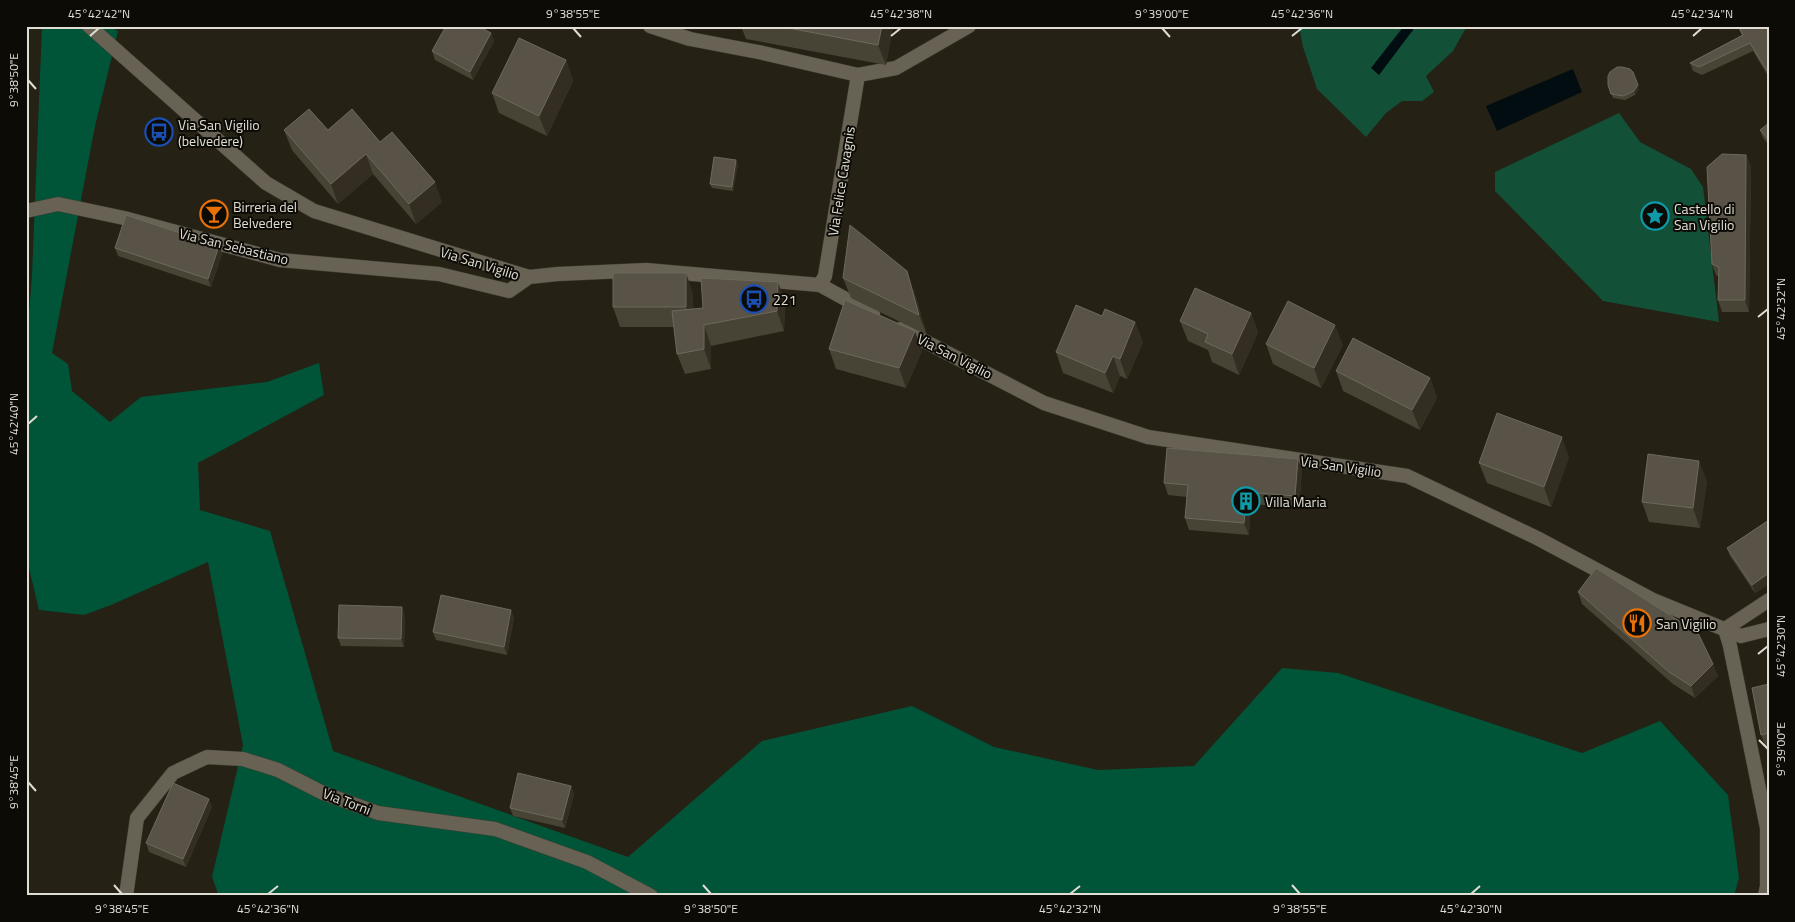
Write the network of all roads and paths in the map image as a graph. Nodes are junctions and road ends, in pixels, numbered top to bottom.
1 (89, 26) edge
2 (650, 26) edge
3 (969, 26) edge
4 (858, 75) junction
5 (26, 211) edge
6 (529, 277) junction
7 (820, 285) junction
8 (1769, 600) edge
9 (1725, 629) junction
10 (1769, 629) edge
11 (126, 896) edge
12 (651, 896) edge
13 (1765, 896) edge

1 - 6 street, Via San Vigilio
2 - 4 street
3 - 4 street
4 - 7 street, Via Felice Cavagnis
5 - 6 street, Via San Sebastiano
6 - 7 street, Via San Vigilio
7 - 9 street, Via San Vigilio
8 - 9 street
9 - 10 street, Via San Vigilio
9 - 13 street
11 - 12 street, Via Torni

